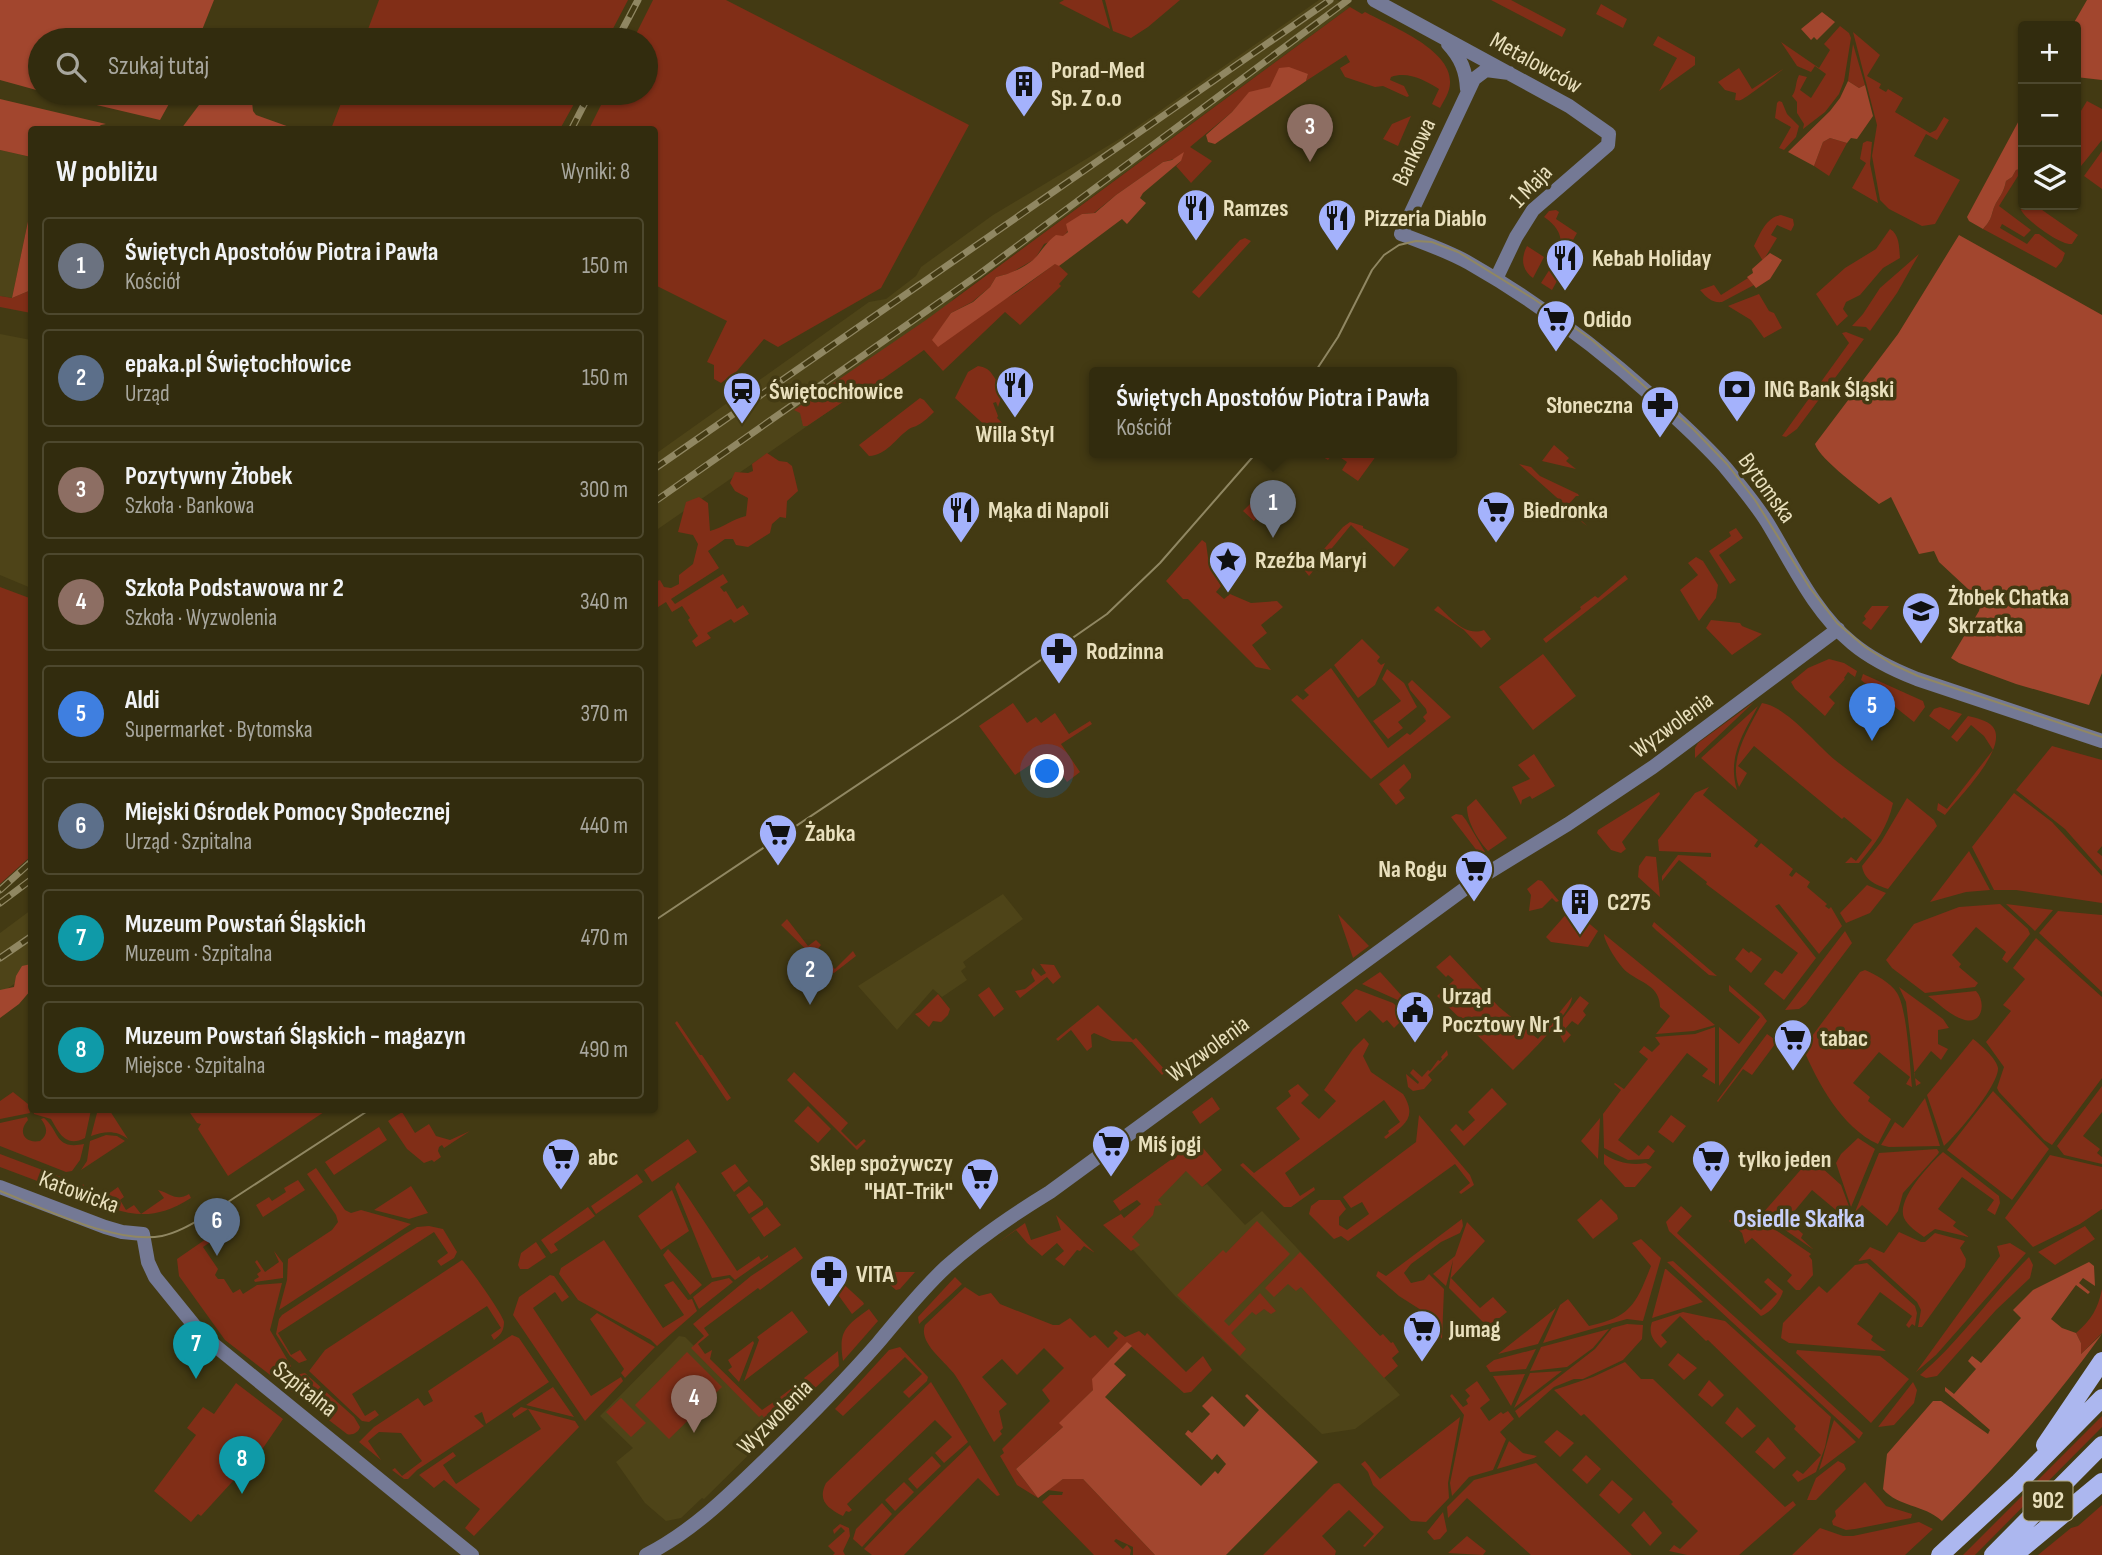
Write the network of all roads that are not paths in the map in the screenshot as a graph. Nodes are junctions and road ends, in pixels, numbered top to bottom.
1 (1374, 0) edge
2 (1438, 35) junction
3 (1509, 73) junction
4 (1468, 89) junction
5 (1609, 134) joint
6 (1401, 234) joint
7 (1496, 279) junction
8 (1838, 629) junction
9 (2102, 741) edge
10 (0, 1187) edge
11 (143, 1234) joint
12 (2102, 1361) edge
13 (2102, 1398) edge
14 (2102, 1445) edge
15 (2019, 1482) junction
16 (2102, 1482) edge
17 (472, 1555) edge
18 (646, 1555) edge
19 (1940, 1555) edge
20 (1993, 1555) edge
21 (2014, 1555) edge

1 - 2 street, Metalowców
2 - 3 street, Metalowców
2 - 4 street, Metalowców
3 - 4 street
3 - 5 street, Metalowców
4 - 6 street, Bankowa
5 - 7 street, 1 Maja
6 - 7 street, Bytomska
7 - 8 street, Bytomska
8 - 9 street, Bytomska
8 - 18 street, Wyzwolenia
10 - 11 street, Katowicka
11 - 17 street, Szpitalna
12 - 15 main road
13 - 15 main road, 902
14 - 20 main road, 902
15 - 19 main road, 902
16 - 21 main road

